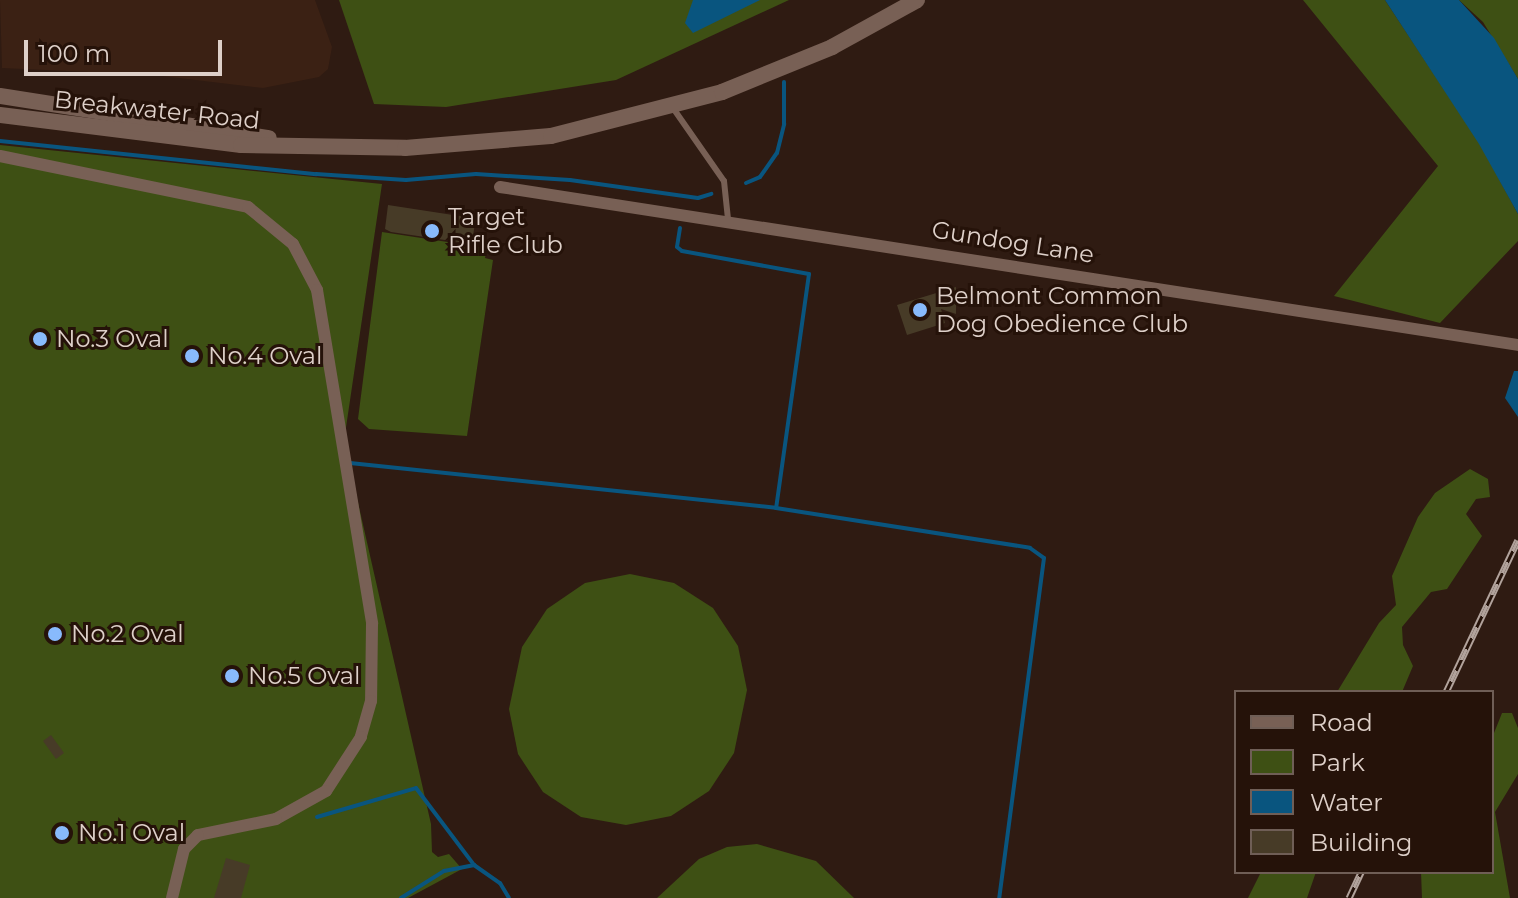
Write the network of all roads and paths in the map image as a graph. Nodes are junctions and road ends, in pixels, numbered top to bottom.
1 (917, 0) edge
2 (0, 96) edge
3 (673, 108) junction
4 (0, 115) edge
5 (310, 145) junction
6 (0, 156) edge
7 (500, 187) dead end
8 (728, 220) junction
9 (1518, 345) edge
10 (172, 898) edge

1 - 3 main road, Breakwater Road
2 - 5 main road, Breakwater Road
3 - 5 main road, Breakwater Road
3 - 8 lane
4 - 5 main road, Breakwater Road
6 - 10 street
7 - 8 street, Gundog Lane
8 - 9 street, Gundog Lane

